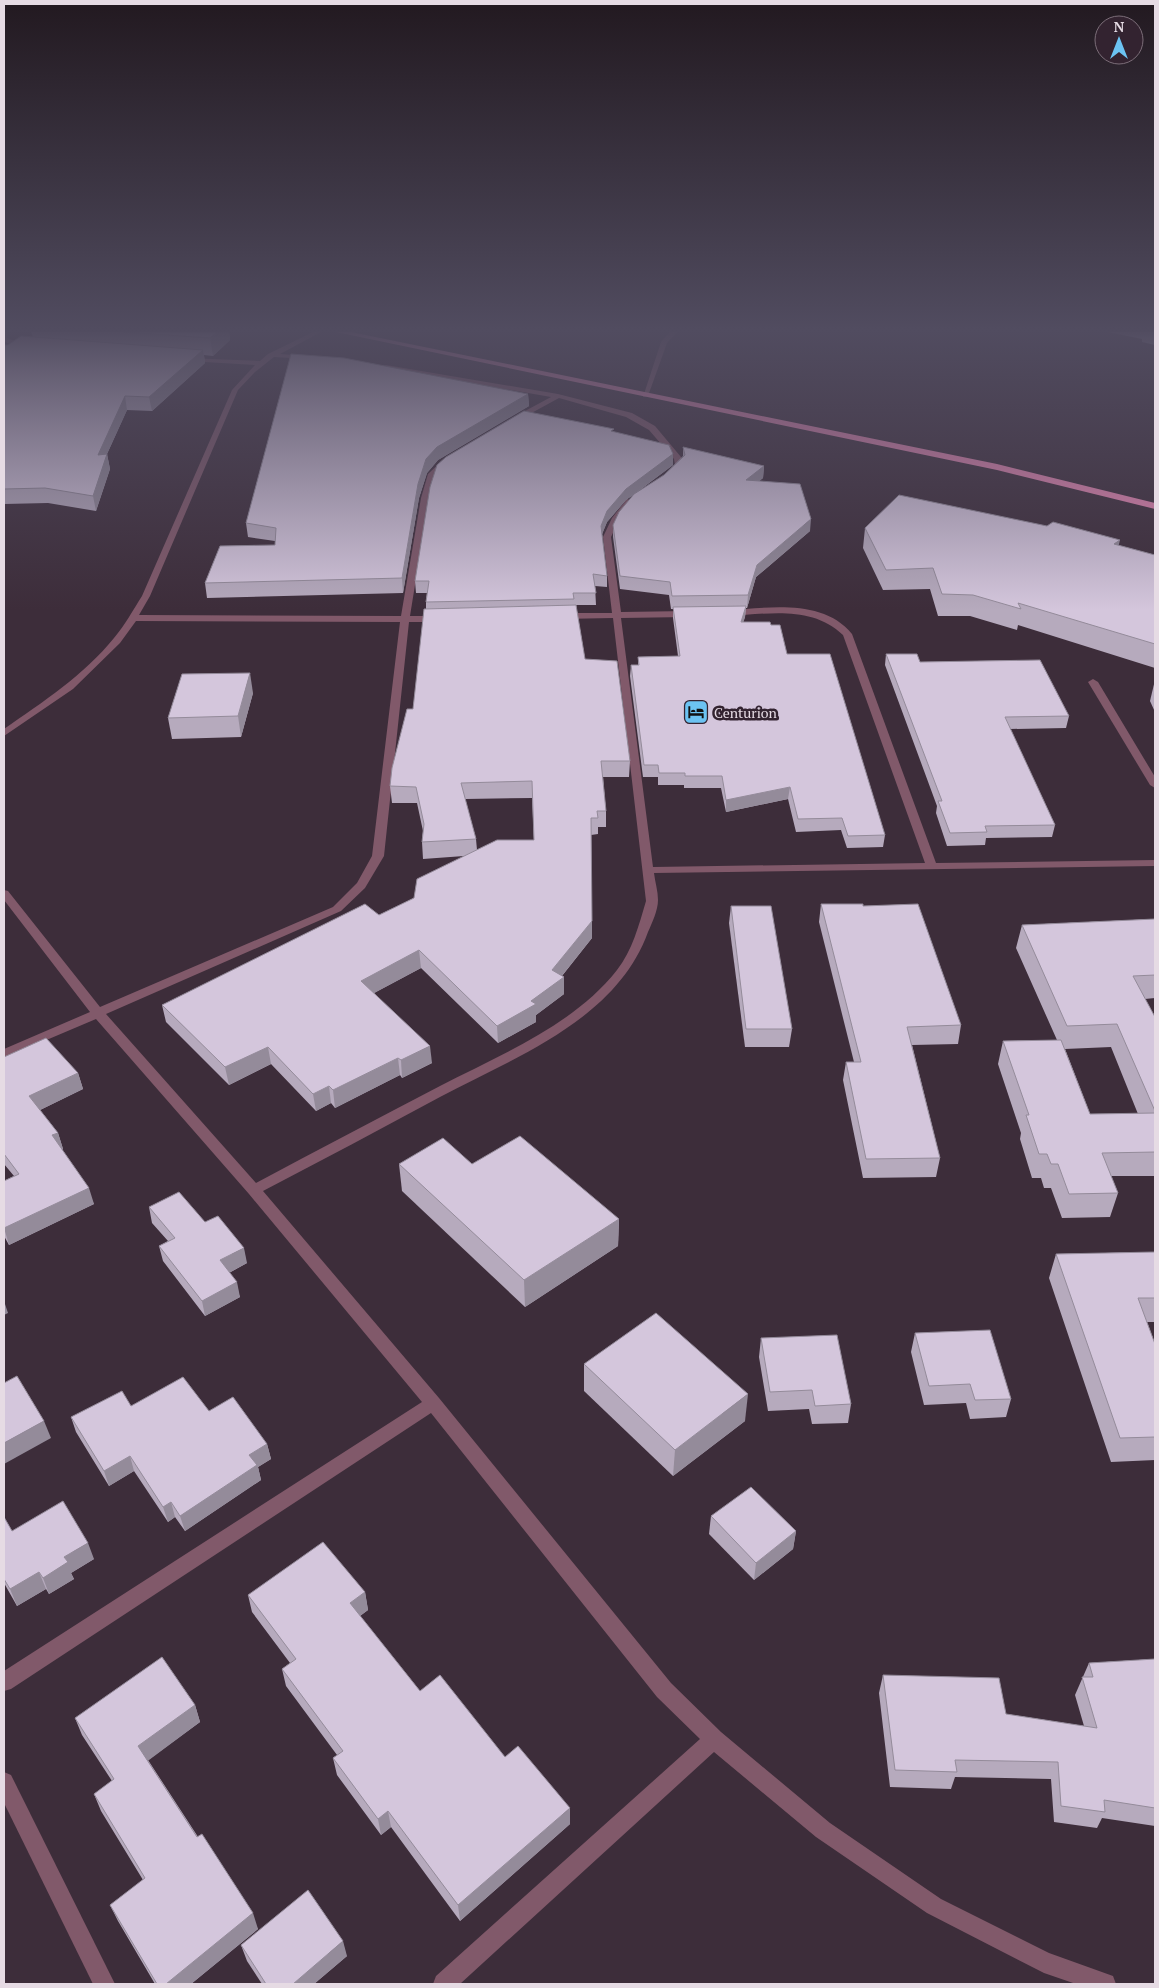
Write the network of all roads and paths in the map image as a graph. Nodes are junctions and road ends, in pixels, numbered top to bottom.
1 (219, 425) edge
2 (648, 425) edge
3 (788, 425) edge
4 (455, 456) edge
5 (667, 477) edge
6 (638, 496) edge
7 (1155, 506) edge
8 (695, 613) edge
9 (714, 613) edge
10 (617, 615) junction
11 (550, 616) edge
12 (133, 618) junction
13 (444, 618) edge
14 (405, 619) junction
15 (1093, 682) dead end
16 (4, 733) edge
17 (1155, 785) edge
18 (1155, 863) edge
19 (932, 866) junction
20 (649, 870) junction
21 (4, 893) edge
22 (98, 1013) junction
23 (4, 1054) edge
24 (254, 1190) junction
25 (433, 1403) junction
26 (4, 1682) edge
27 (714, 1739) junction
28 (4, 1782) edge
29 (104, 1984) edge
30 (444, 1984) edge
31 (1105, 1984) edge

1 - 12 street
2 - 5 street
3 - 7 highway
4 - 14 street
6 - 10 street
8 - 10 street
9 - 19 street
10 - 11 street
10 - 20 street
12 - 14 street
12 - 16 street
13 - 14 street
14 - 22 street
15 - 17 street
18 - 19 street
19 - 20 street
20 - 24 street
21 - 22 street
22 - 23 street
22 - 24 street
24 - 25 street
25 - 26 street
25 - 27 street
27 - 30 street
27 - 31 street
28 - 29 street

